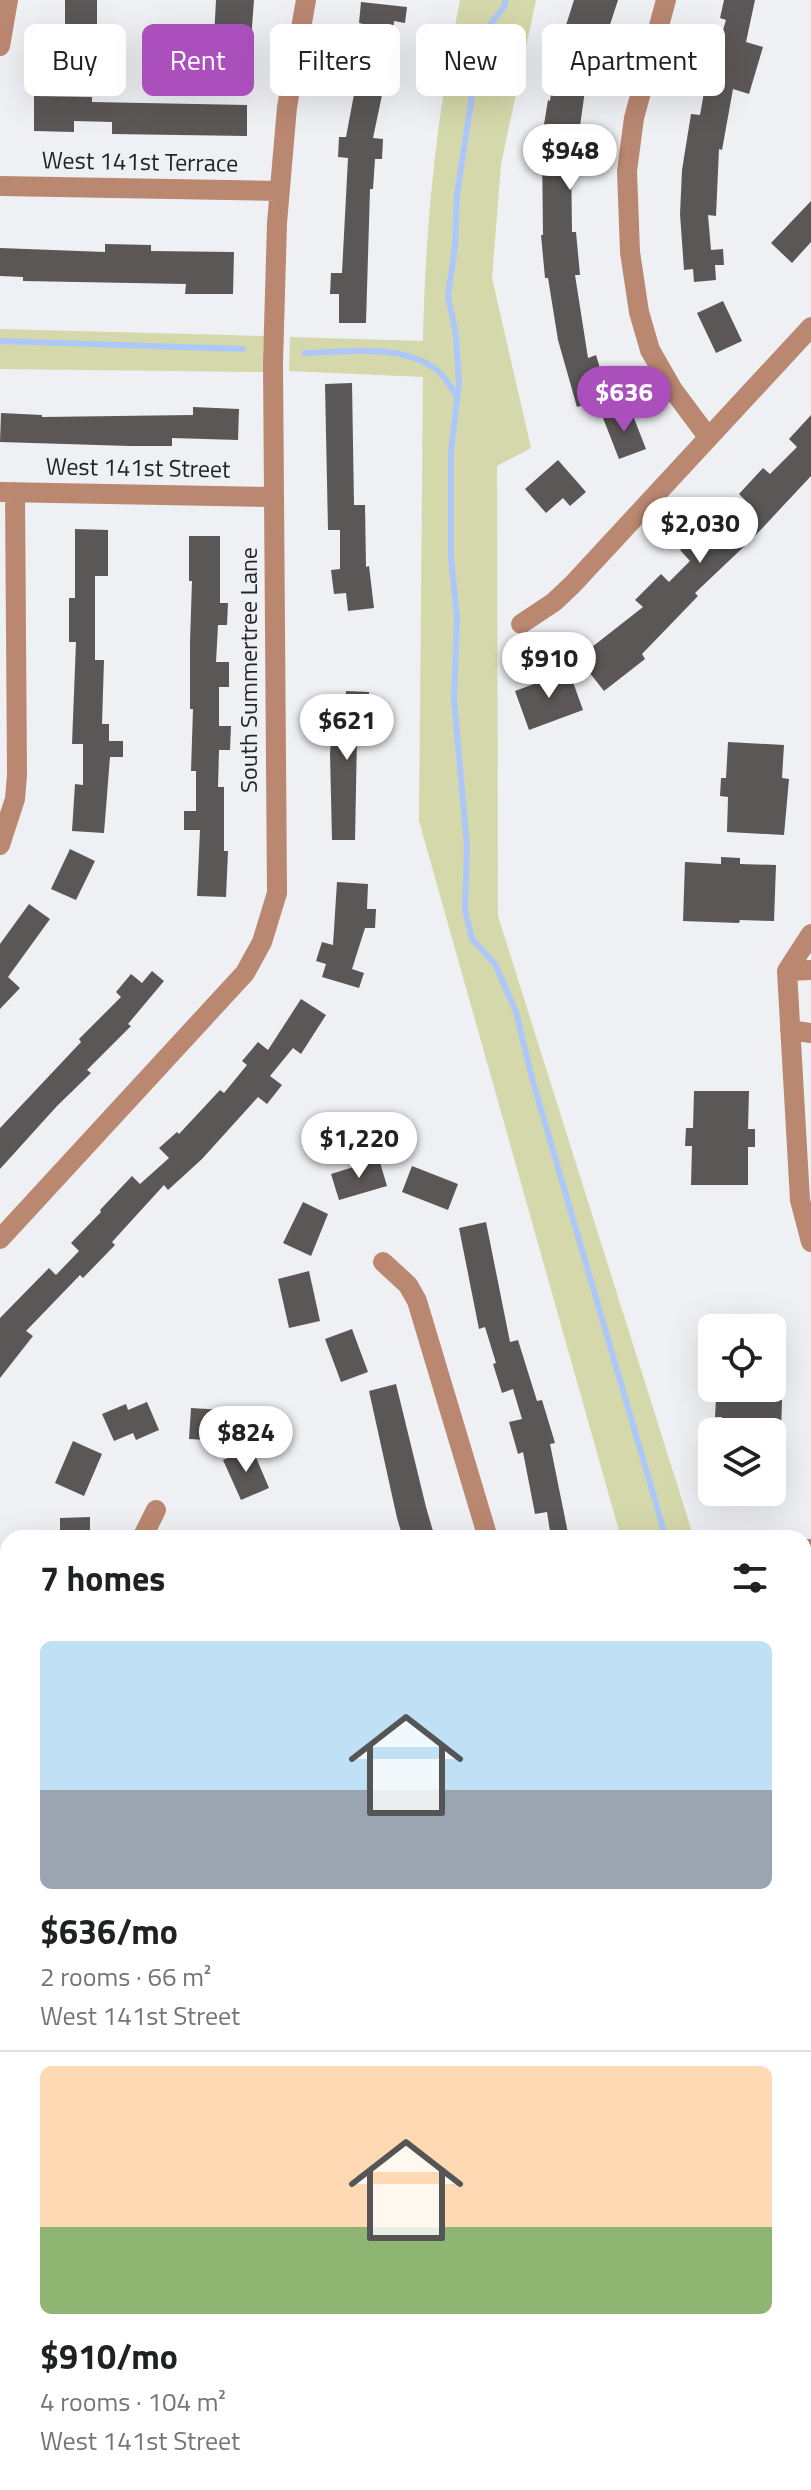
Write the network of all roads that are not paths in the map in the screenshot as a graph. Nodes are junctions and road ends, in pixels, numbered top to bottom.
1 (8, 0) edge
2 (306, 0) edge
3 (666, 0) edge
4 (0, 46) edge
5 (0, 186) edge
6 (279, 191) junction
7 (811, 327) edge
8 (708, 437) junction
9 (7, 492) edge
10 (274, 497) junction
11 (521, 624) dead end
12 (0, 845) edge
13 (811, 934) edge
14 (811, 970) edge
15 (787, 971) junction
16 (790, 1030) junction
17 (811, 1033) edge
18 (806, 1201) edge
19 (0, 1239) edge
20 (811, 1242) edge
21 (383, 1262) dead end
22 (156, 1510) dead end
23 (146, 1530) edge
24 (486, 1530) edge

1 - 4 street
2 - 6 street, South Summertree Lane
3 - 8 street
5 - 6 street, West 141st Terrace
6 - 10 street, South Summertree Lane
7 - 8 street
8 - 11 street
9 - 10 street, West 141st Street
9 - 12 street
10 - 19 street, South Summertree Lane
13 - 15 street
14 - 15 street
15 - 16 street
16 - 17 street
16 - 18 street
18 - 20 street
21 - 24 street
22 - 23 street

